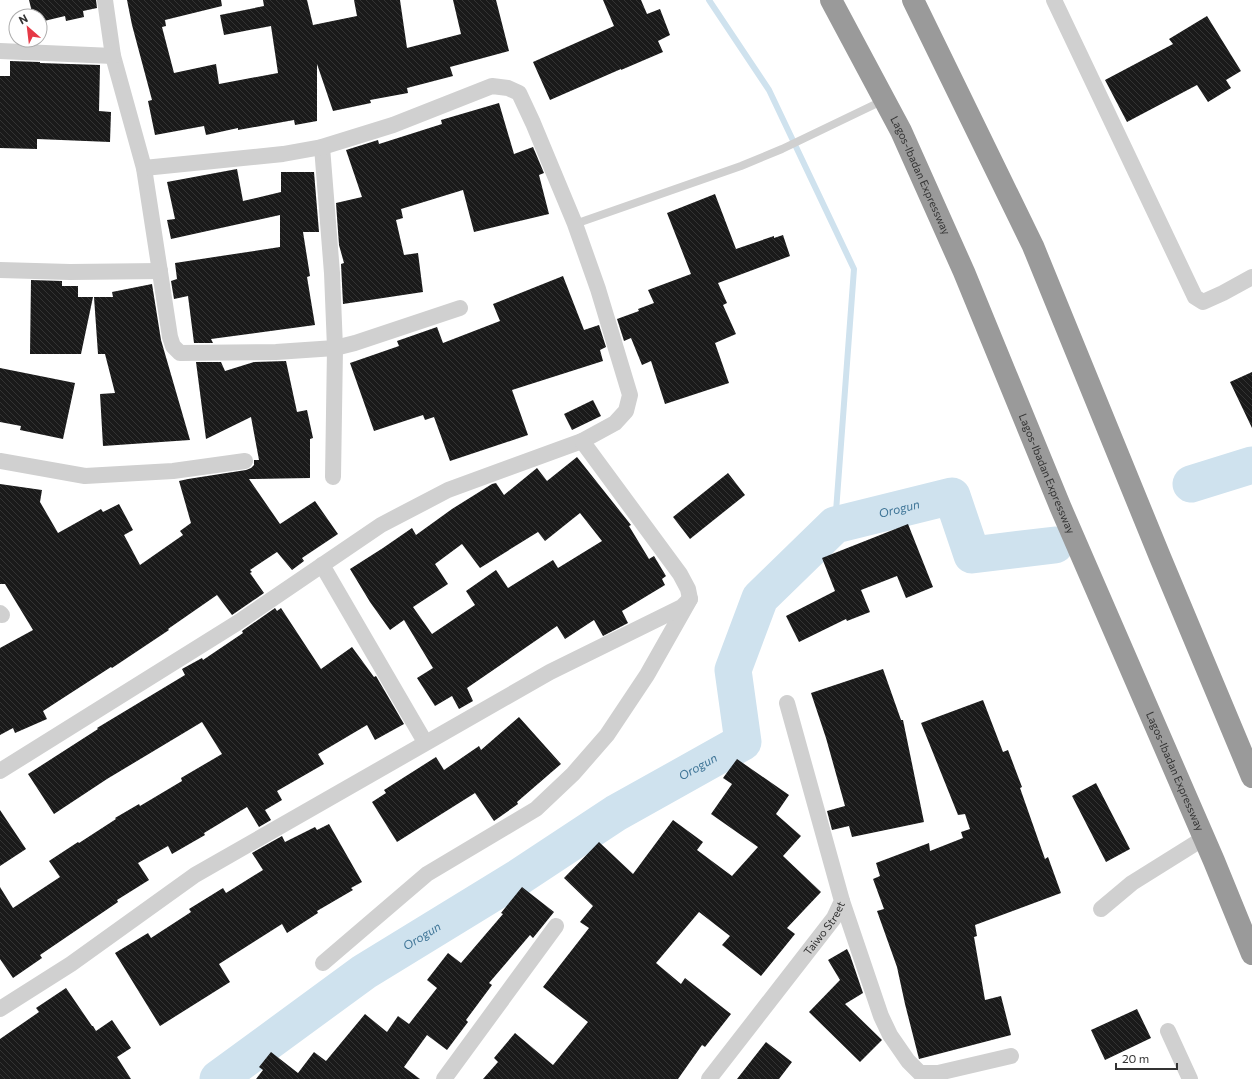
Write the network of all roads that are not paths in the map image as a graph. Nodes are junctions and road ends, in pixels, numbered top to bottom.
1 (105, 0) edge
2 (831, 0) edge
3 (913, 0) edge
4 (1054, 0) edge
5 (0, 51) edge
6 (113, 56) junction
7 (885, 100) junction
8 (322, 147) junction
9 (144, 168) junction
10 (575, 224) junction
11 (0, 270) edge
12 (160, 271) junction
13 (1252, 277) edge
14 (460, 308) dead end
15 (335, 348) junction
16 (582, 441) junction
17 (0, 461) edge
18 (245, 461) dead end
19 (333, 477) dead end
20 (322, 565) junction
21 (690, 599) junction
22 (787, 703) dead end
23 (426, 742) junction
24 (0, 771) edge
25 (1252, 777) edge
26 (1204, 838) junction
27 (842, 901) junction
28 (1101, 909) dead end
29 (556, 926) dead end
30 (1252, 954) edge
31 (323, 963) dead end
32 (0, 1009) edge
33 (1168, 1031) dead end
34 (1011, 1056) dead end
35 (444, 1079) edge
36 (709, 1079) edge
37 (1190, 1079) edge

1 - 6 street
2 - 7 highway, Lagos-Ibadan Expressway
3 - 25 highway
4 - 13 street
5 - 6 street
6 - 9 street
7 - 10 lane
7 - 26 highway, Lagos-Ibadan Expressway
8 - 9 street
8 - 10 street
8 - 15 street
9 - 12 street
10 - 16 street
11 - 12 street
12 - 15 street
14 - 15 street
15 - 19 street
16 - 20 street
16 - 21 street
17 - 18 street
20 - 23 street
20 - 24 street
21 - 23 street
21 - 31 street
22 - 27 street, Taiwo Street
23 - 32 street
26 - 28 street
26 - 30 highway, Lagos-Ibadan Expressway
27 - 34 street
27 - 36 street, Taiwo Street
29 - 35 street
33 - 37 street

